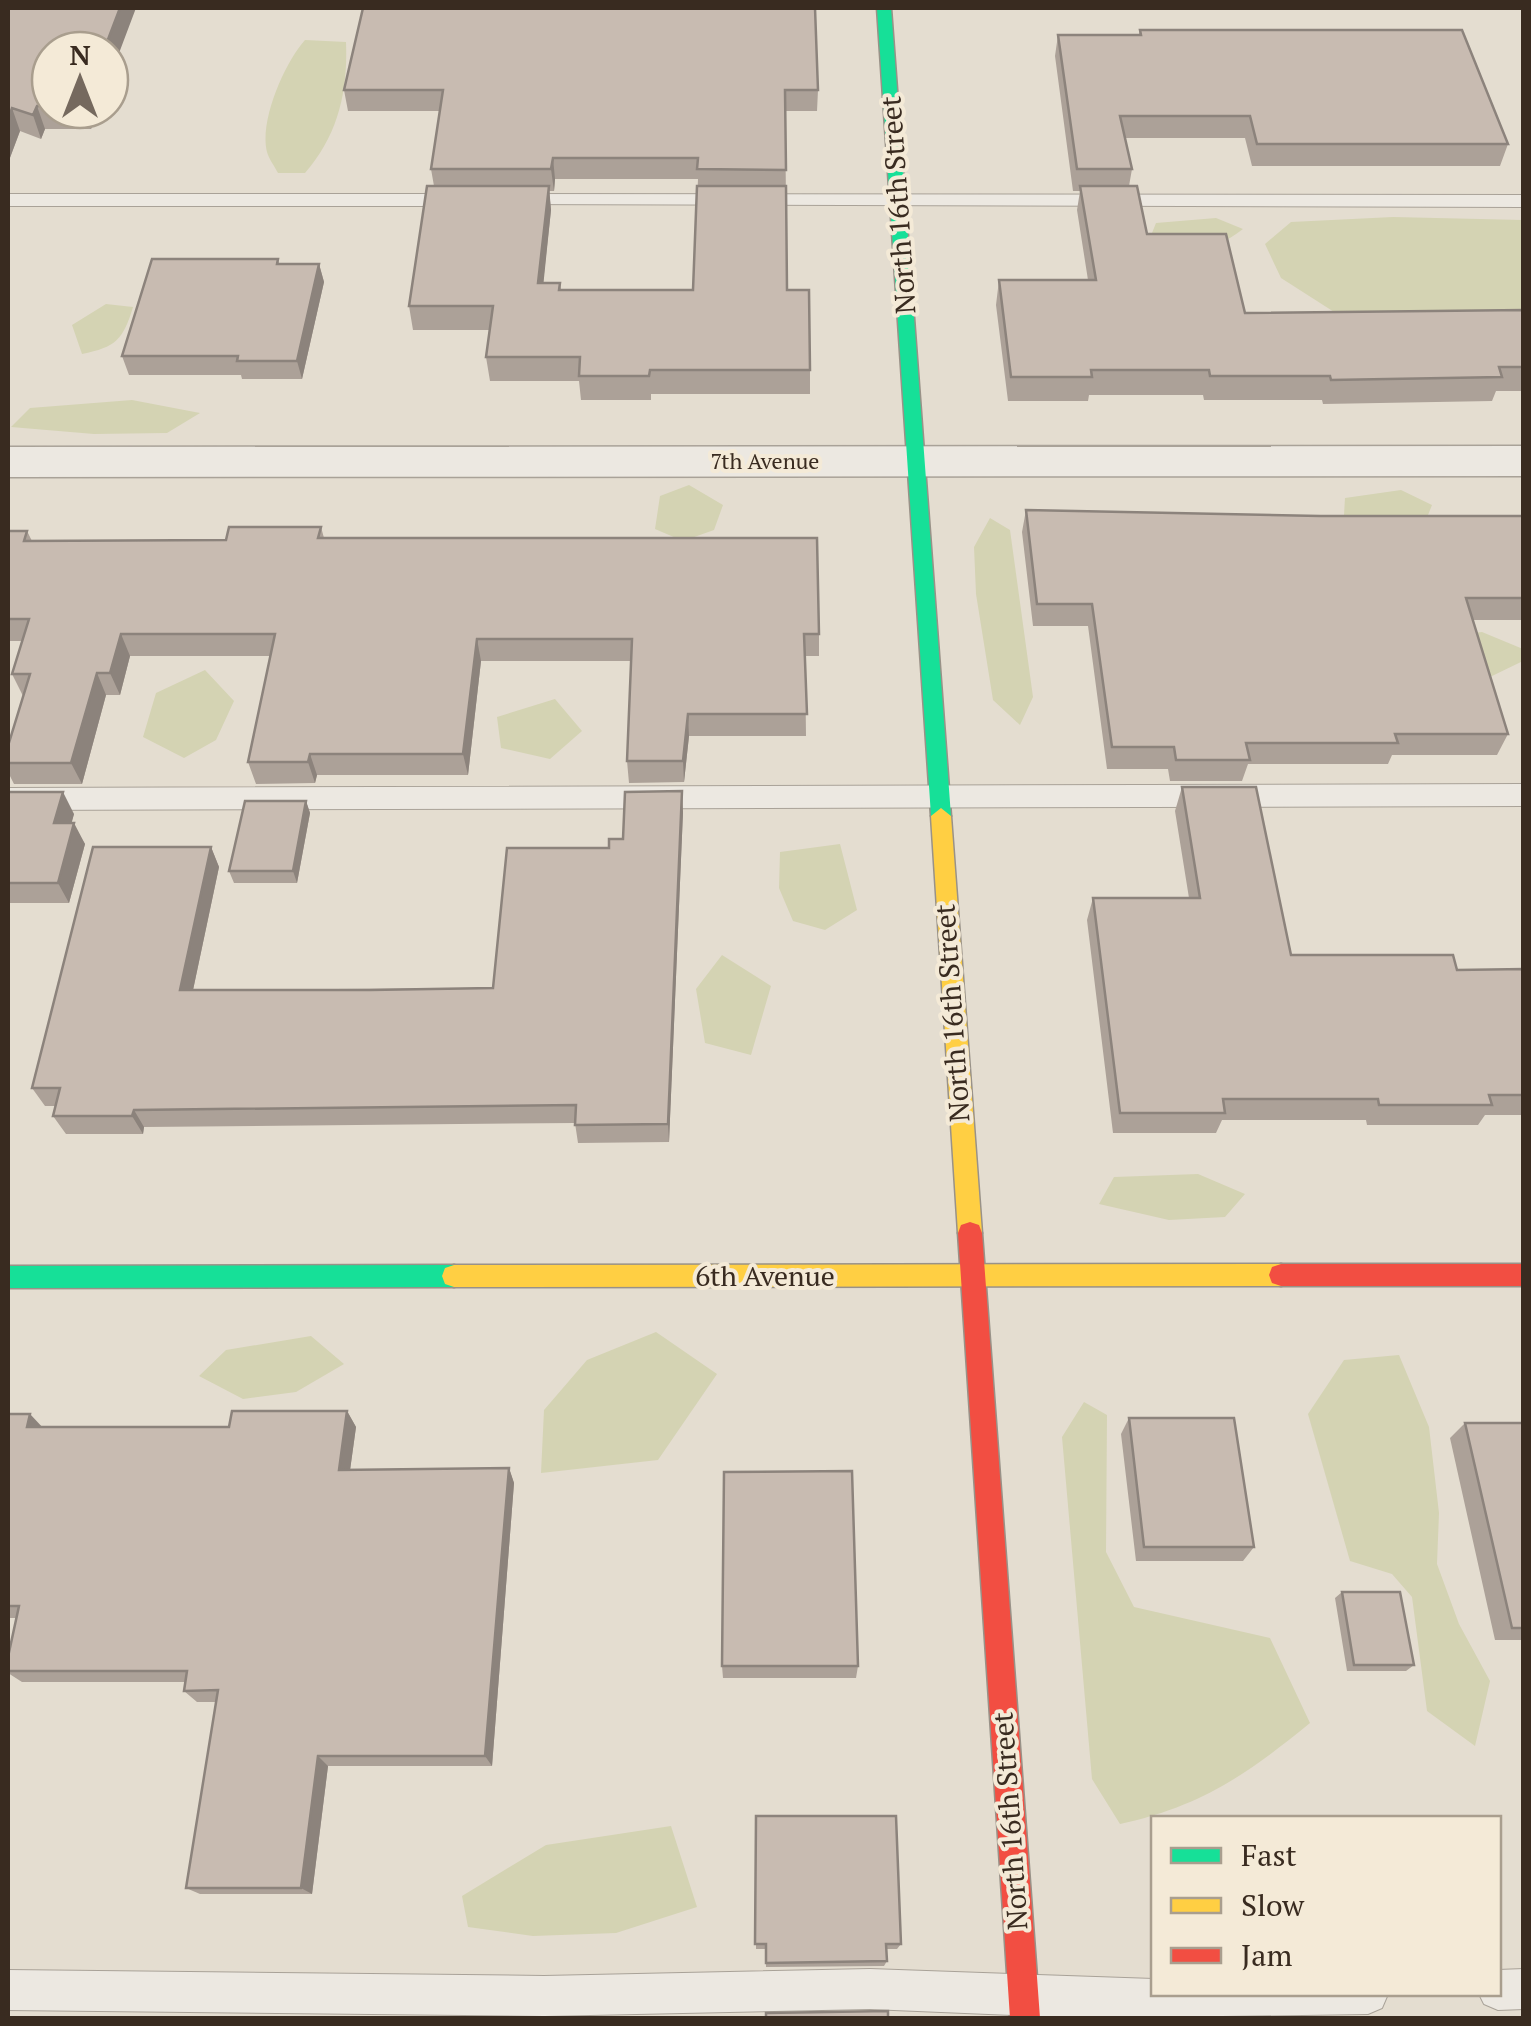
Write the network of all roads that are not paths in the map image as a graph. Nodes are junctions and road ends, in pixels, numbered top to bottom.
1 (884, 8) edge
2 (8, 200) edge
3 (898, 200) junction
4 (1524, 201) edge
5 (915, 460) junction
6 (1524, 460) edge
7 (8, 462) edge
8 (1524, 795) edge
9 (938, 796) junction
10 (8, 798) edge
11 (970, 1275) junction
12 (1524, 1275) edge
13 (8, 1277) edge
14 (8, 1990) edge
15 (1290, 1996) edge
16 (1024, 2007) edge

1 - 3 street, North 16th Street
2 - 3 lane
3 - 4 lane
3 - 5 street, North 16th Street
5 - 6 street, 7th Avenue
5 - 7 street, 7th Avenue
5 - 9 street, North 16th Street
8 - 9 lane
9 - 10 lane
9 - 11 street, North 16th Street
11 - 12 street, 6th Avenue
11 - 13 street, 6th Avenue
11 - 16 street, North 16th Street
14 - 16 lane
15 - 16 lane

